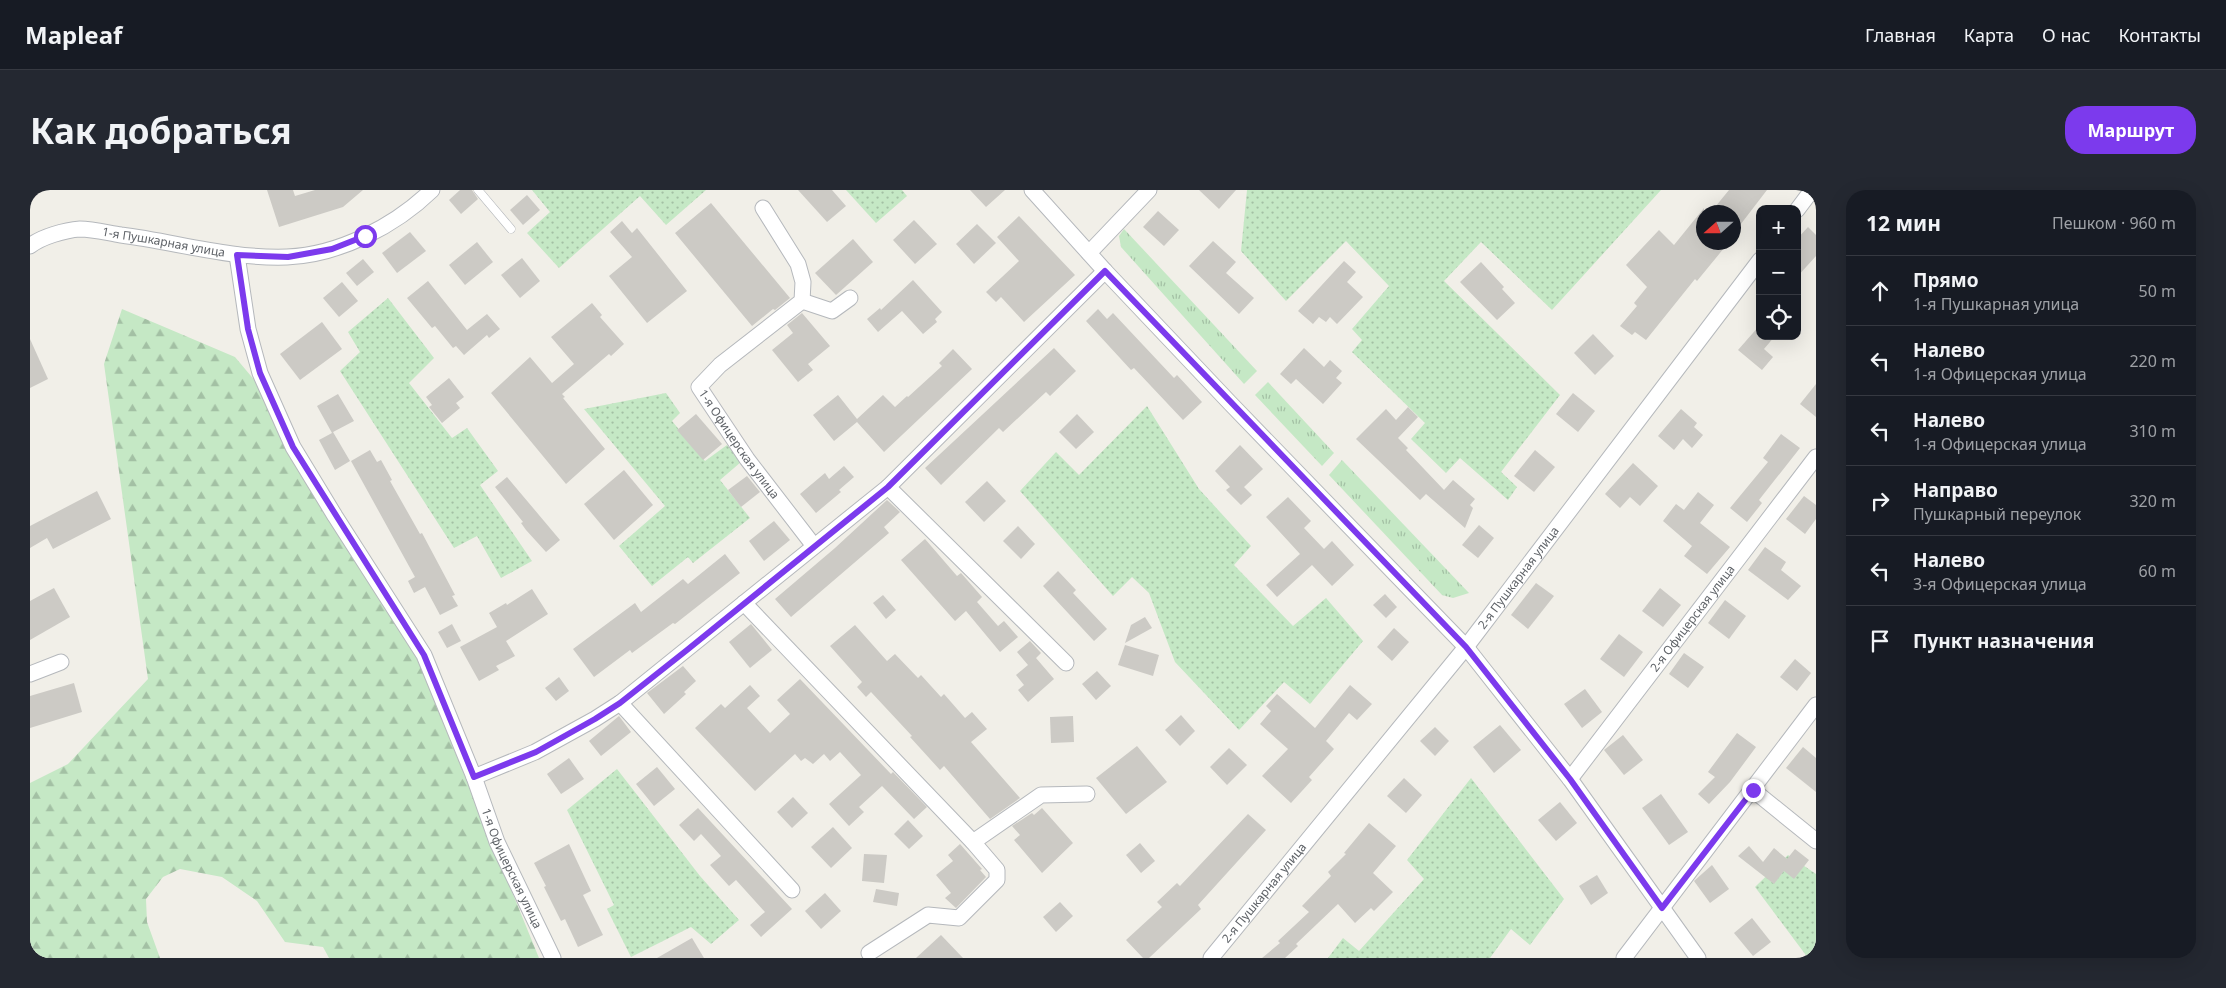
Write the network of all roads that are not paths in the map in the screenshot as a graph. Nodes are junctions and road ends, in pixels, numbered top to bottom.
1 (432, 190) edge
2 (478, 190) edge
3 (1032, 190) edge
4 (1149, 190) edge
5 (1812, 190) edge
6 (1801, 205) edge
7 (763, 208) dead end
8 (511, 230) dead end
9 (30, 246) edge
10 (1089, 253) junction
11 (237, 255) junction
12 (1756, 265) edge
13 (1105, 271) junction
14 (850, 298) dead end
15 (802, 301) junction
16 (1816, 457) edge
17 (888, 487) junction
18 (814, 546) junction
19 (744, 603) junction
20 (1466, 647) junction
21 (61, 662) dead end
22 (1066, 663) dead end
23 (30, 674) edge
24 (620, 703) junction
25 (1816, 705) edge
26 (474, 777) junction
27 (1570, 779) junction
28 (1753, 790) junction
29 (1087, 794) dead end
30 (974, 842) junction
31 (1816, 842) edge
32 (792, 890) dead end
33 (1662, 908) junction
34 (869, 953) dead end
35 (553, 958) edge
36 (1211, 958) edge
37 (1624, 958) edge
38 (1698, 958) edge

1 - 11 street, 1-я Пушкарная улица
2 - 8 lane
3 - 10 street
4 - 10 street
5 - 6 street
7 - 15 street
9 - 11 street, 1-я Пушкарная улица
10 - 13 street
11 - 26 street, 1-я Офицерская улица
12 - 20 street, 2-я Пушкарная улица
13 - 17 street
13 - 20 street
14 - 15 street
15 - 18 street, 1-я Офицерская улица
16 - 27 street, 2-я Офицерская улица
17 - 18 street
17 - 22 street
18 - 19 street
19 - 24 street
19 - 30 street
20 - 27 street
20 - 36 street, 2-я Пушкарная улица
21 - 23 street
24 - 26 street
24 - 32 street
25 - 28 street
26 - 35 street, 1-я Офицерская улица
27 - 33 street
28 - 31 street
28 - 33 street
29 - 30 street
30 - 34 street
33 - 37 street
33 - 38 street

